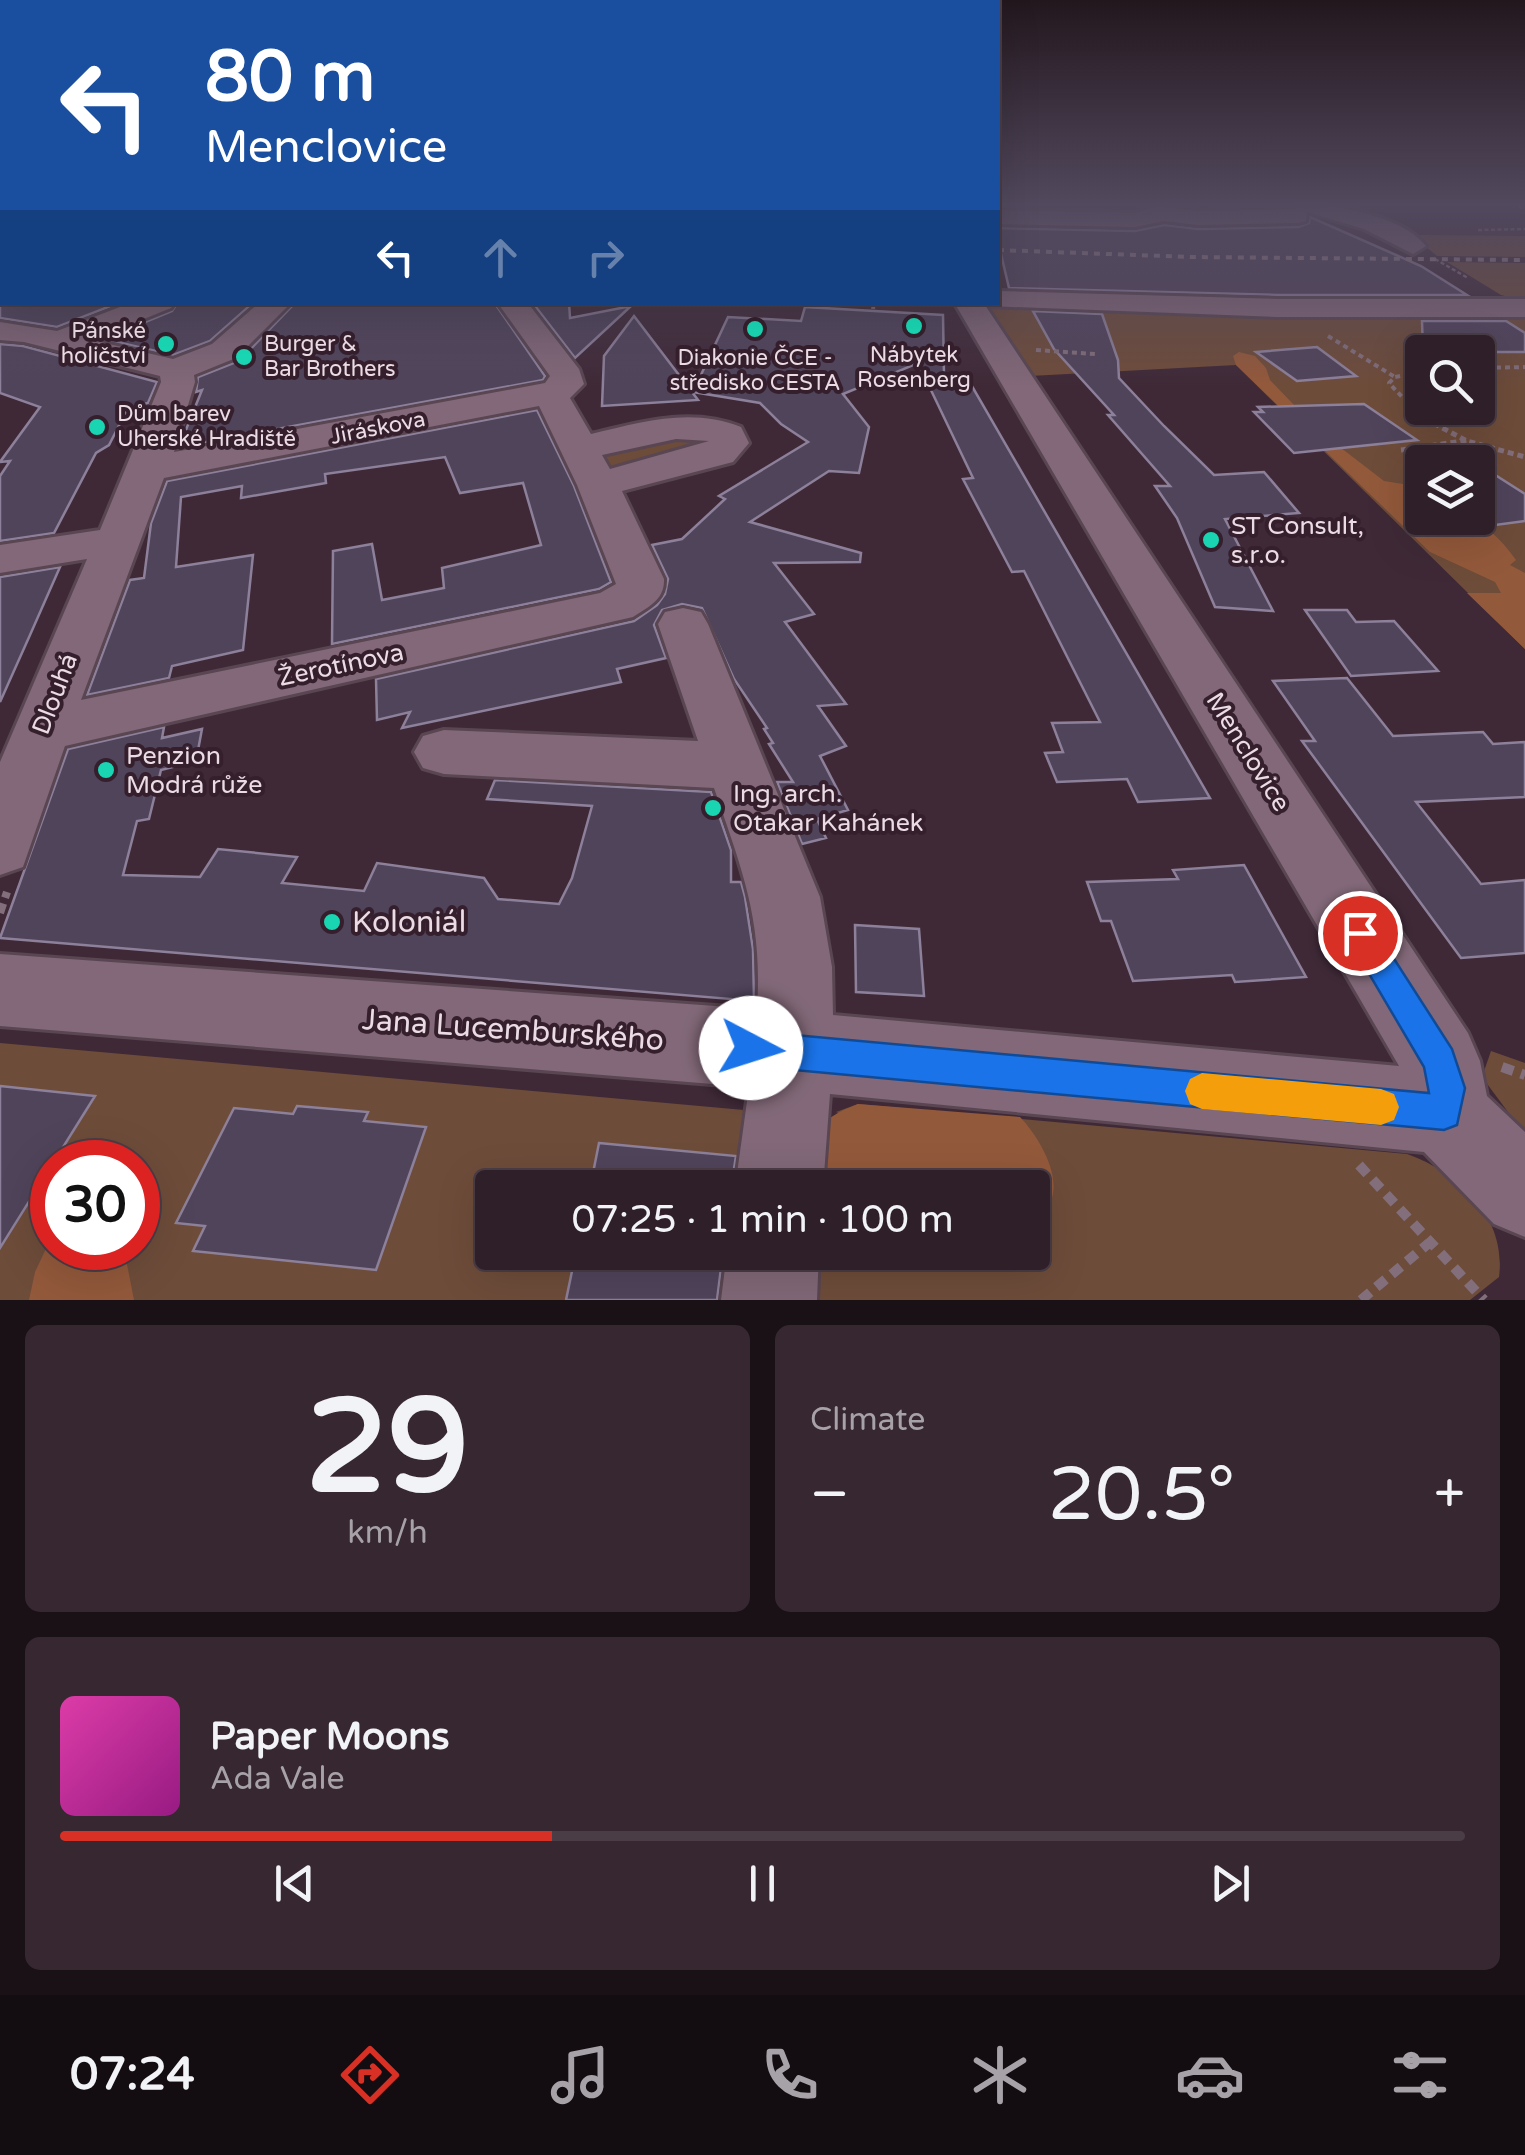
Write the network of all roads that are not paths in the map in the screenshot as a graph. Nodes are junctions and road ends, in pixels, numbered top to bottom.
1 (1421, 287) dead end
2 (1000, 300) edge
3 (154, 305) edge
4 (251, 305) edge
5 (513, 305) edge
6 (970, 305) edge
7 (1150, 305) junction
8 (1525, 308) edge
9 (12, 332) edge
10 (61, 341) junction
11 (176, 370) junction
12 (551, 394) junction
13 (146, 469) junction
14 (114, 542) junction
15 (0, 559) edge
16 (660, 609) junction
17 (41, 730) junction
18 (444, 752) dead end
19 (735, 760) junction
20 (6, 862) edge
21 (0, 990) edge
22 (790, 1052) junction
23 (1442, 1086) junction
24 (780, 1170) edge
25 (1525, 1194) edge
26 (772, 1270) edge
27 (770, 1300) edge

1 - 7 street
2 - 7 street
3 - 10 street
4 - 11 street
5 - 12 street
6 - 23 street, Menclovice
7 - 8 street
9 - 10 street
10 - 11 street
11 - 13 street, Dlouhá
12 - 13 street, Jiráskova
12 - 16 street
13 - 14 street, Dlouhá
14 - 15 street
14 - 17 street, Dlouhá
16 - 17 street, Žerotínova
16 - 19 street
17 - 20 street, Dlouhá
18 - 19 street
19 - 22 street
21 - 22 street, Jana Lucemburského
22 - 23 street, Jana Lucemburského
22 - 24 street
23 - 25 street, Menclovice
26 - 27 street

